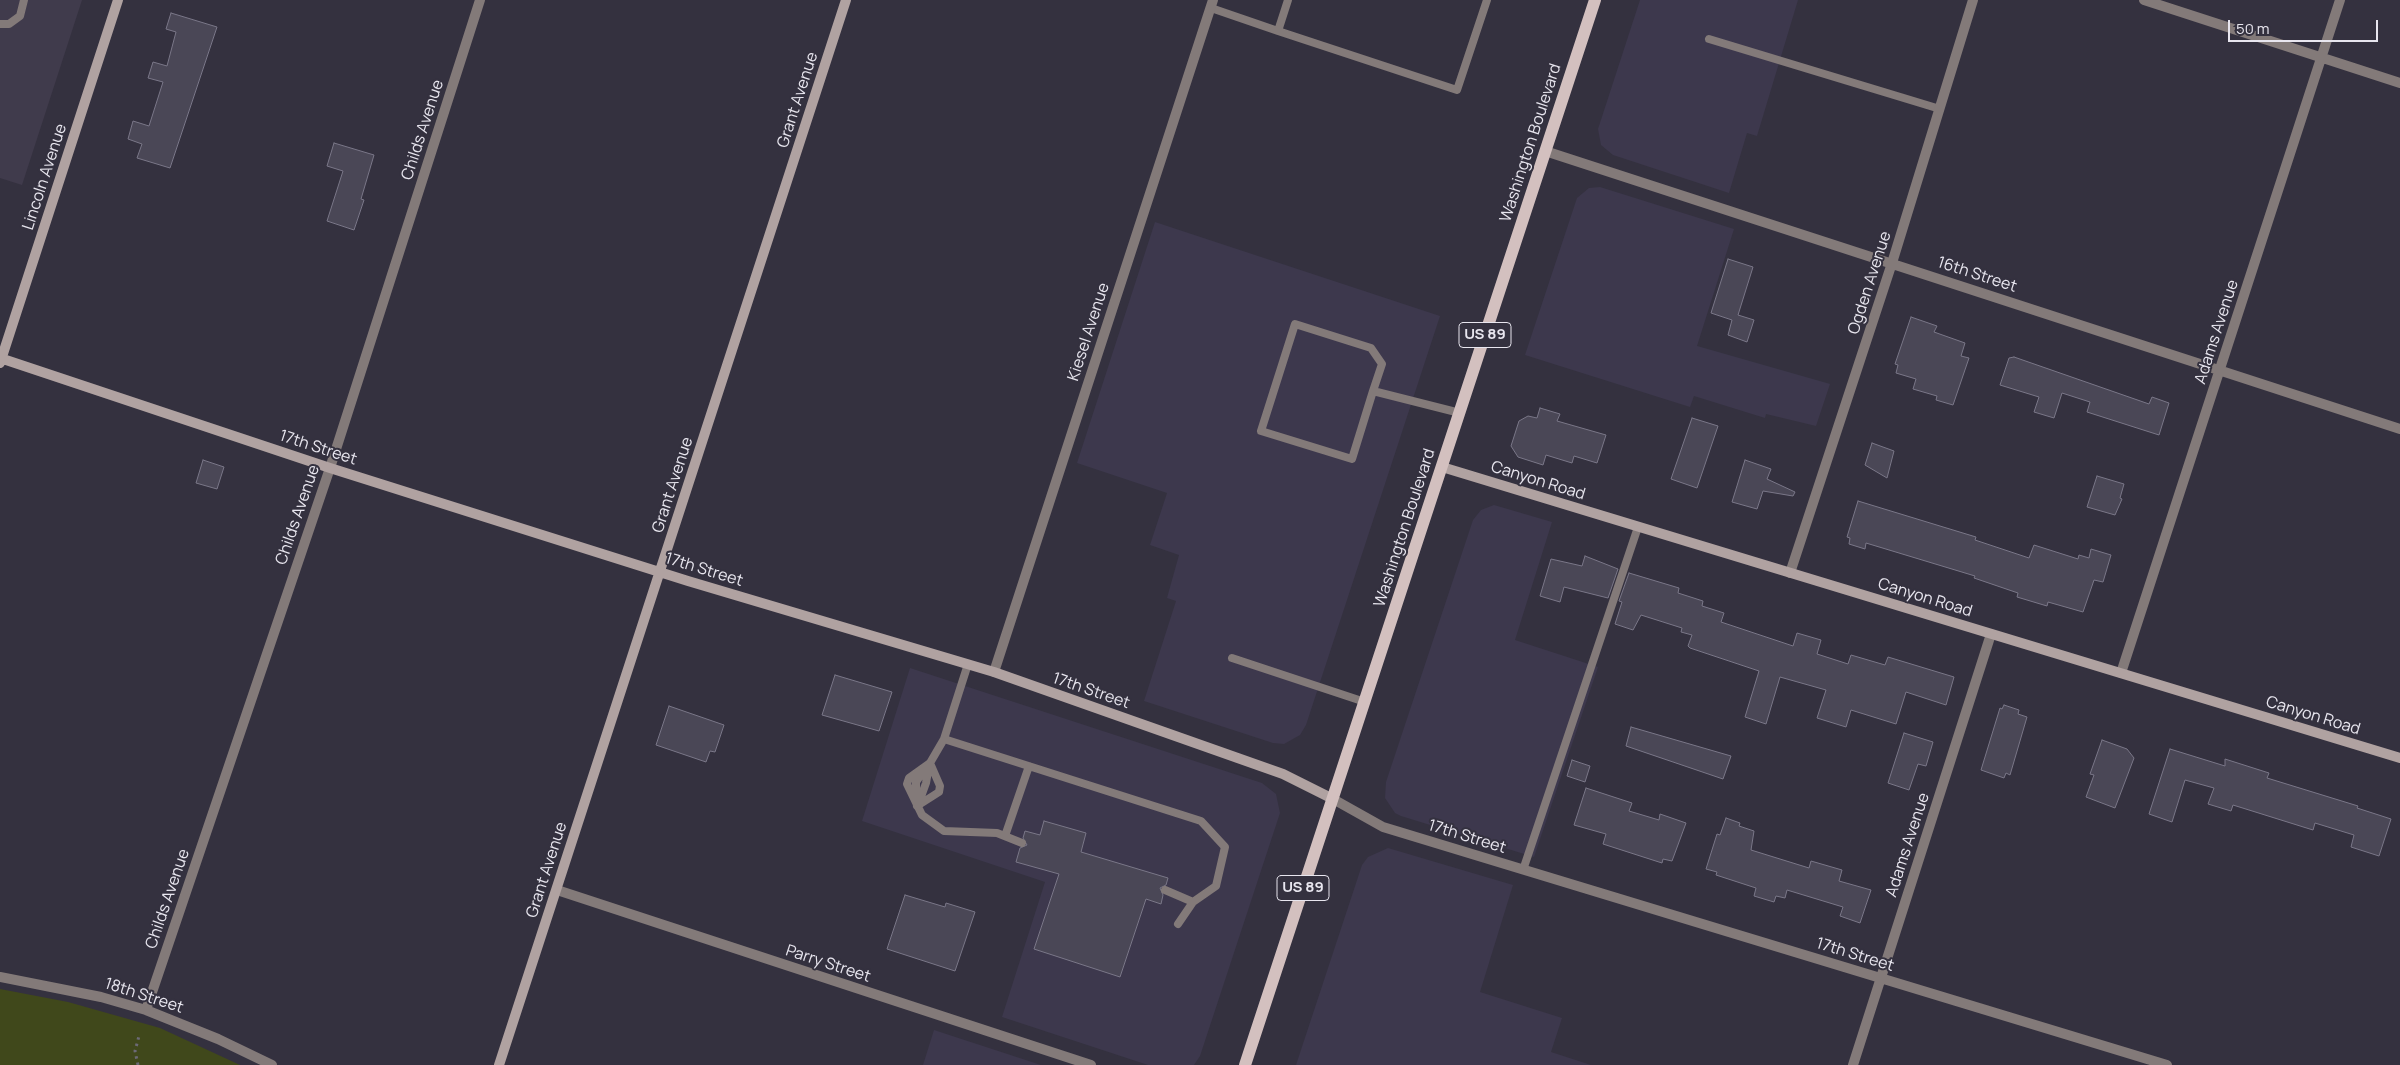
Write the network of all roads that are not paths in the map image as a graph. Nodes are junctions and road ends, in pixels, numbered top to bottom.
1 (24, 0) edge
2 (118, 0) edge
3 (480, 0) edge
4 (846, 0) edge
5 (1288, 0) edge
6 (1487, 0) edge
7 (1595, 0) edge
8 (1973, 0) edge
9 (2144, 0) edge
10 (2340, 0) edge
11 (1212, 4) edge
12 (0, 24) edge
13 (1278, 31) junction
14 (1709, 39) dead end
15 (2322, 58) junction
16 (2400, 83) edge
17 (1940, 109) junction
18 (1545, 150) junction
19 (1892, 263) junction
20 (1, 360) edge
21 (2220, 370) junction
22 (1373, 391) junction
23 (1460, 413) junction
24 (2400, 430) edge
25 (1442, 467) junction
26 (330, 468) junction
27 (1638, 527) junction
28 (661, 572) junction
29 (1790, 573) junction
30 (1991, 634) junction
31 (1232, 658) dead end
32 (968, 664) junction
33 (994, 672) junction
34 (2121, 673) junction
35 (1365, 702) junction
36 (944, 739) junction
37 (2400, 758) edge
38 (930, 763) junction
39 (1029, 766) junction
40 (1333, 798) junction
41 (917, 806) junction
42 (1005, 836) junction
43 (1022, 843) dead end
44 (1524, 870) junction
45 (556, 890) junction
46 (1165, 890) dead end
47 (1193, 902) junction
48 (1178, 924) dead end
49 (0, 977) edge
50 (1880, 978) junction
51 (146, 1010) junction
52 (272, 1065) edge
53 (499, 1065) edge
54 (1091, 1065) edge
55 (1245, 1065) edge
56 (1853, 1065) edge
57 (2166, 1065) edge

1 - 12 lane
2 - 20 street, Lincoln Avenue
3 - 26 street, Childs Avenue
4 - 28 street, Grant Avenue
5 - 13 lane
6 - 13 lane
7 - 18 main road, Washington Boulevard / US 89
8 - 17 street, Ogden Avenue
9 - 15 street
10 - 15 street, Adams Avenue
11 - 13 lane
11 - 33 street, Kiesel Avenue
14 - 17 lane
15 - 16 street
15 - 21 street, Adams Avenue
17 - 19 street, Ogden Avenue
18 - 19 street, 16th Street
18 - 23 main road, Washington Boulevard / US 89
19 - 21 street, 16th Street
19 - 29 street, Ogden Avenue
20 - 26 street, 17th Street
21 - 24 street, 16th Street
21 - 34 street, Adams Avenue
22 - 22 lane
22 - 23 lane
23 - 25 main road, Washington Boulevard / US 89
25 - 27 street, Canyon Road
25 - 35 main road, Washington Boulevard / US 89
26 - 28 street, 17th Street
26 - 51 street, Childs Avenue
27 - 29 street, Canyon Road
27 - 44 lane
28 - 32 street, 17th Street
28 - 45 street, Grant Avenue
29 - 30 street, Canyon Road
30 - 34 street, Canyon Road
30 - 50 street, Adams Avenue
31 - 35 lane
32 - 33 street, 17th Street
32 - 36 lane
33 - 40 street, 17th Street
34 - 37 street, Canyon Road
35 - 40 main road, Washington Boulevard / US 89
36 - 38 lane
36 - 39 lane
38 - 41 lane
38 - 41 lane
38 - 41 lane
39 - 42 lane
39 - 47 lane
40 - 44 street, 17th Street
40 - 55 main road, Washington Boulevard / US 89
41 - 42 lane
42 - 43 lane
44 - 50 street, 17th Street
45 - 53 street, Grant Avenue
45 - 54 street, Parry Street
46 - 47 lane
47 - 48 lane
49 - 51 street, 18th Street
50 - 56 street, Adams Avenue
50 - 57 street, 17th Street
51 - 52 street, 18th Street

